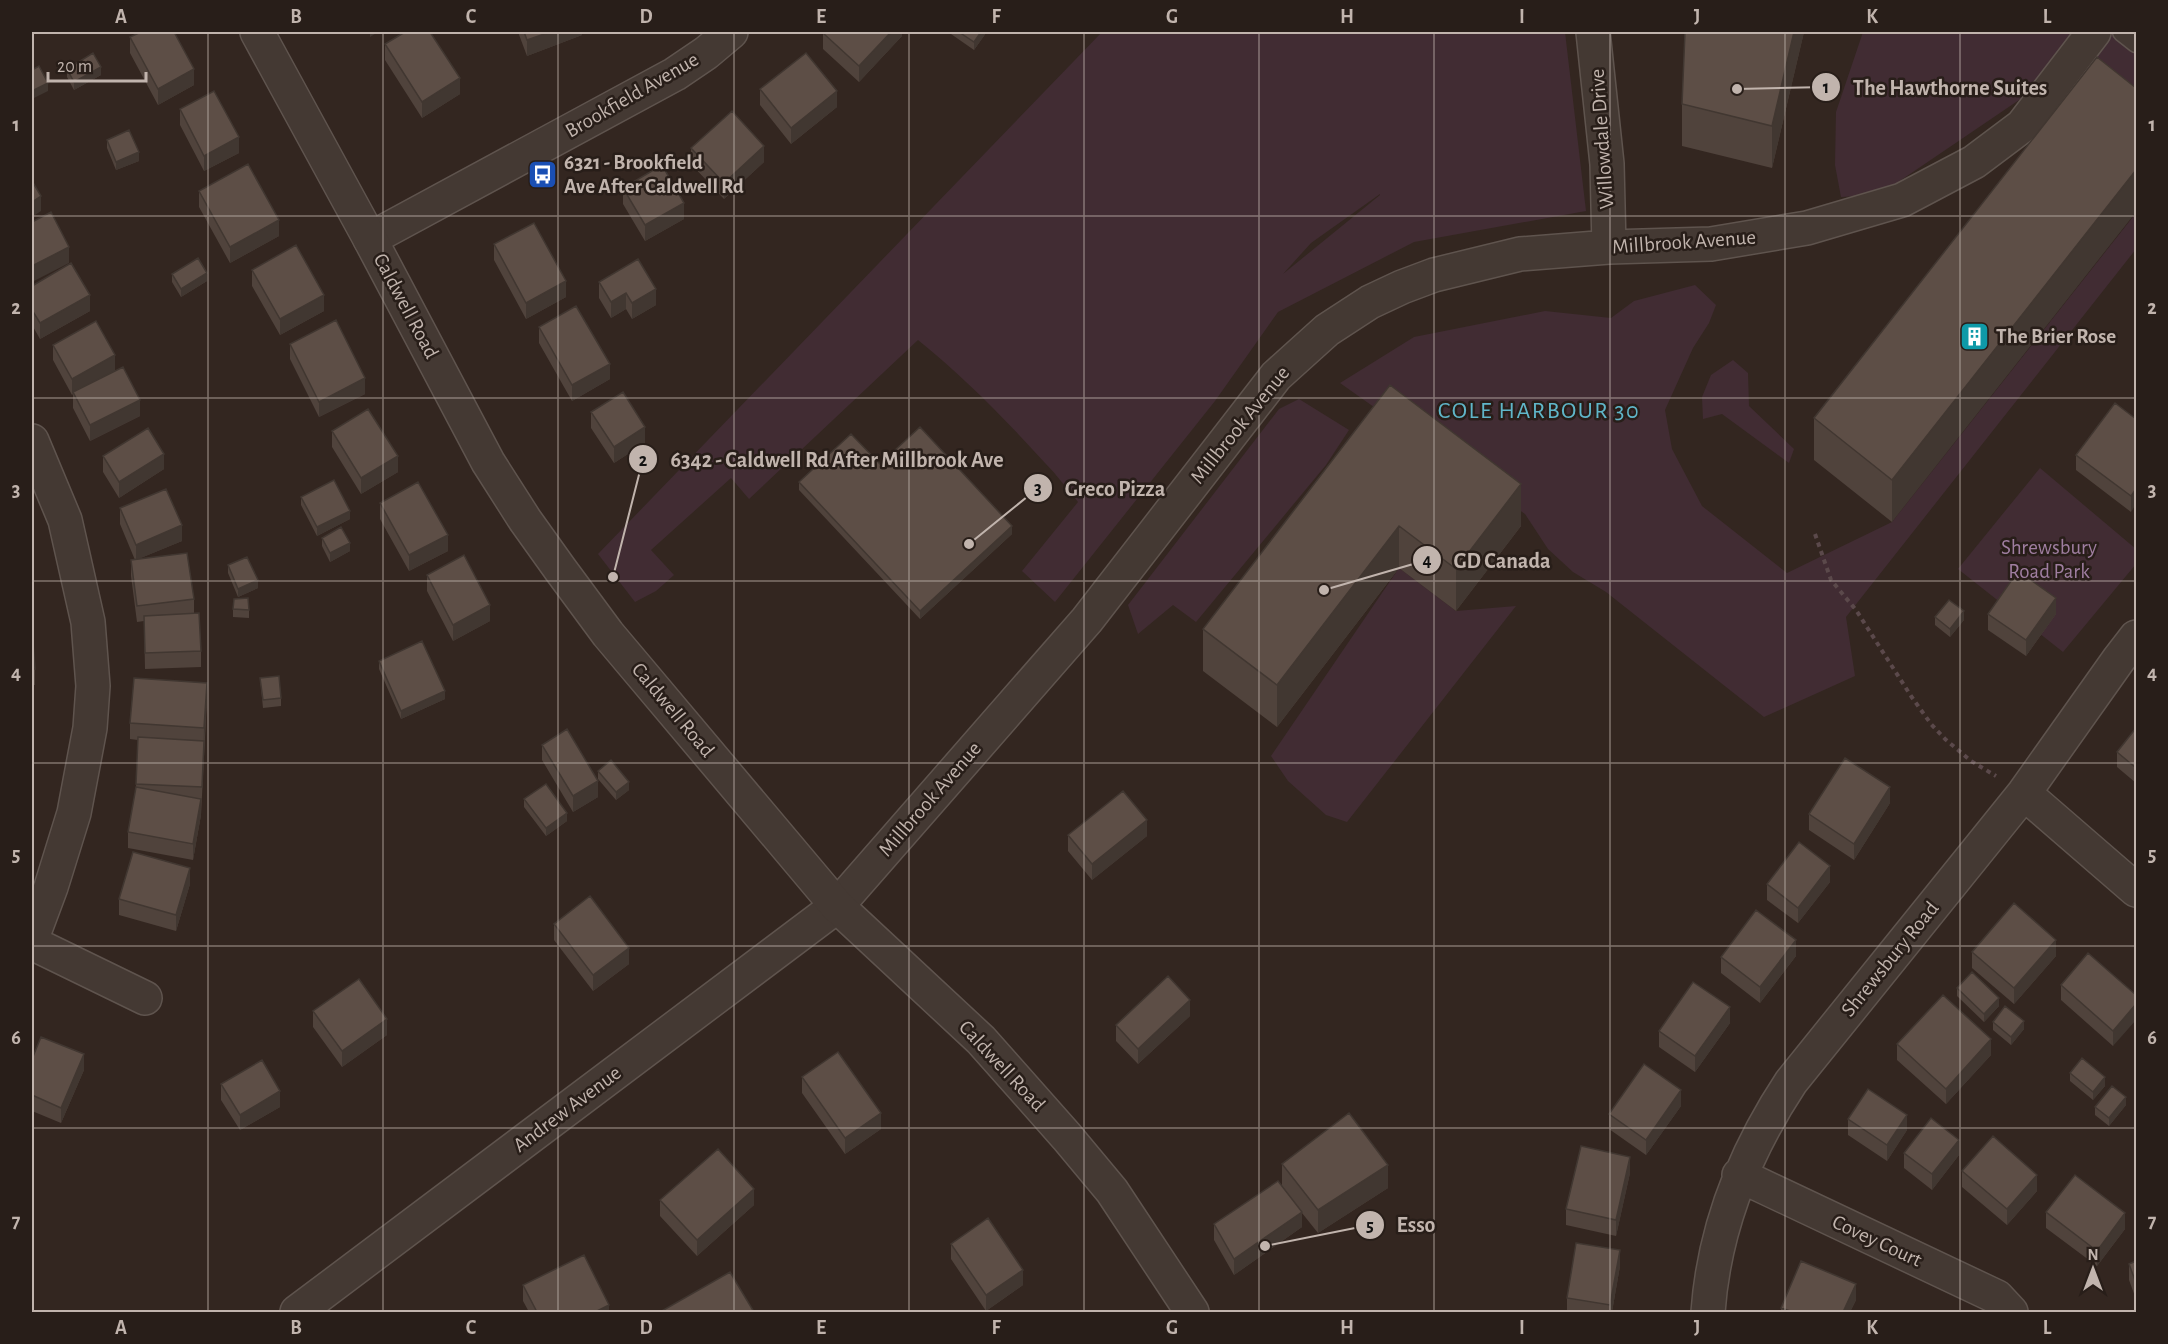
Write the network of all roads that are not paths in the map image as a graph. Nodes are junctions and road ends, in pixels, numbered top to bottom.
1 (257, 32) edge
2 (731, 32) edge
3 (1593, 32) edge
4 (2094, 32) edge
5 (2121, 32) edge
6 (2136, 43) edge
7 (370, 238) junction
8 (1609, 247) junction
9 (32, 441) edge
10 (2136, 637) edge
11 (2024, 793) junction
12 (2136, 890) edge
13 (837, 906) junction
14 (32, 938) edge
15 (32, 943) edge
16 (145, 998) dead end
17 (1739, 1175) junction
18 (297, 1312) edge
19 (1192, 1312) edge
20 (1708, 1312) edge
21 (2011, 1312) edge

1 - 7 street, Caldwell Road
2 - 7 street, Brookfield Avenue
3 - 8 street, Willowdale Drive
4 - 8 street, Millbrook Avenue
5 - 6 lane
7 - 13 street, Caldwell Road
8 - 13 street, Millbrook Avenue
9 - 14 street
10 - 11 street, Shrewsbury Road
11 - 12 street
11 - 17 street, Shrewsbury Road
13 - 18 street, Andrew Avenue
13 - 19 street, Caldwell Road
15 - 16 street
17 - 20 street, Shrewsbury Road
17 - 21 street, Covey Court

